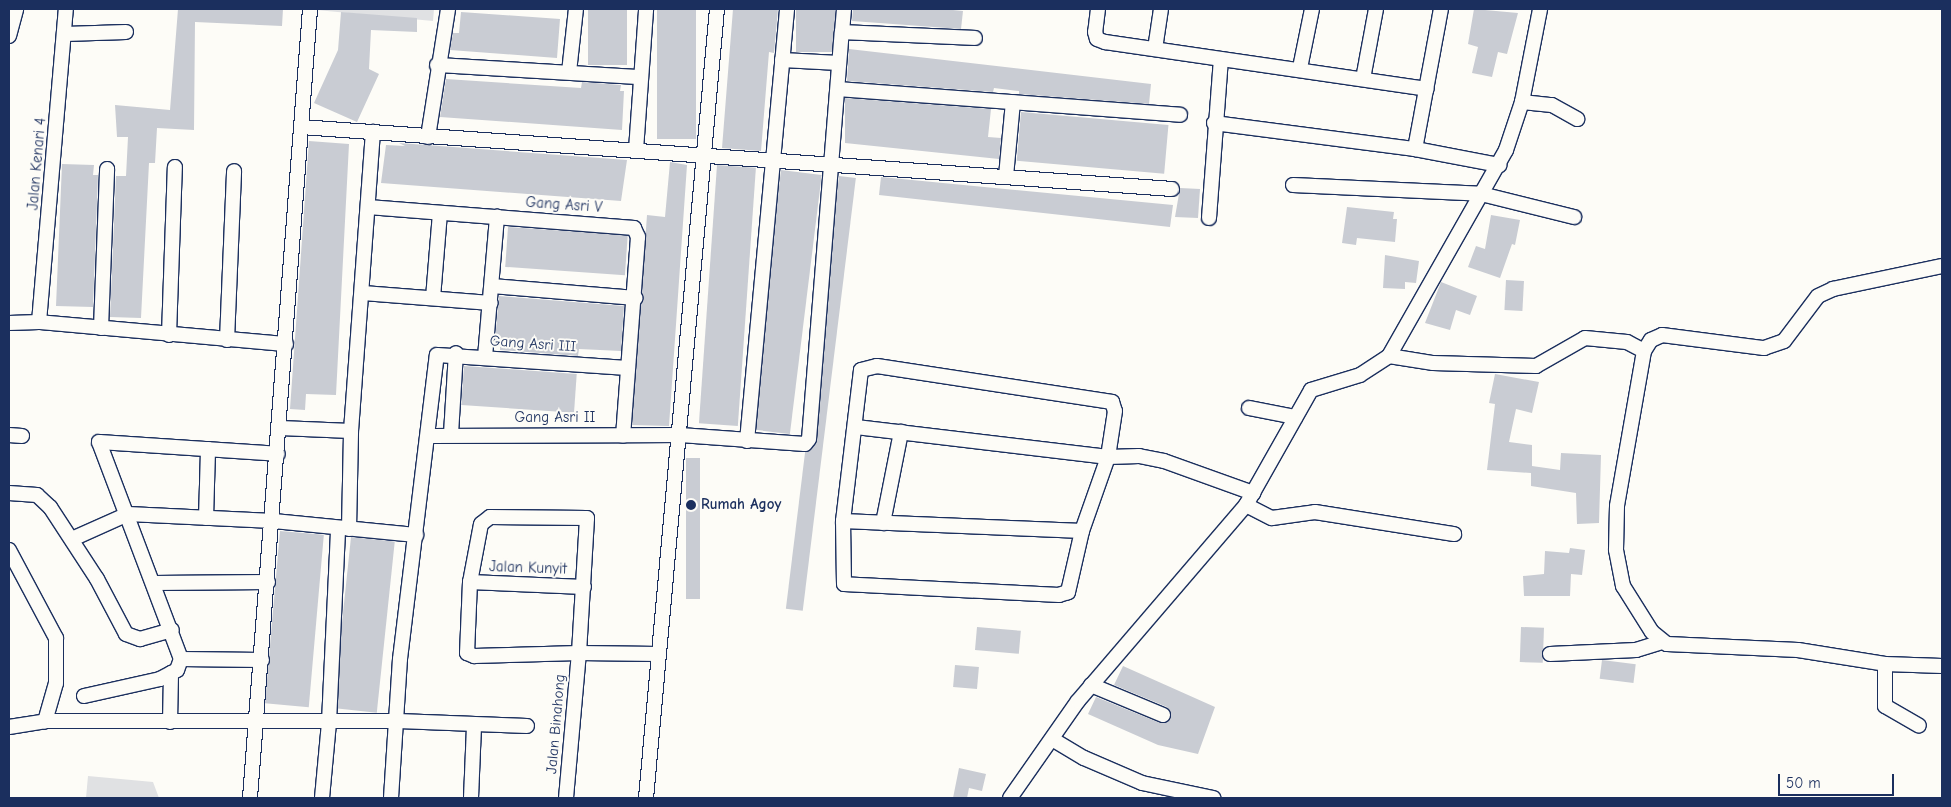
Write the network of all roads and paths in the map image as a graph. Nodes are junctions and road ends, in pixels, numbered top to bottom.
1 (16, 9) edge
2 (66, 9) edge
3 (310, 9) edge
4 (448, 9) edge
5 (576, 9) edge
6 (646, 9) edge
7 (717, 9) edge
8 (787, 9) edge
9 (844, 9) edge
10 (1098, 9) edge
11 (1161, 9) edge
12 (1312, 9) edge
13 (1376, 9) edge
14 (1441, 9) edge
15 (1540, 9) edge
16 (126, 32) dead end
17 (842, 32) junction
18 (65, 34) junction
19 (9, 36) edge
20 (975, 38) dead end
21 (1155, 49) junction
22 (1221, 59) junction
23 (782, 60) junction
24 (839, 63) junction
25 (437, 64) junction
26 (1300, 68) junction
27 (569, 72) junction
28 (639, 77) junction
29 (1363, 79) junction
30 (838, 89) junction
31 (1427, 89) junction
32 (1014, 102) junction
33 (1522, 102) junction
34 (1180, 115) dead end
35 (1577, 119) dead end
36 (1214, 124) junction
37 (301, 127) junction
38 (372, 132) junction
39 (428, 137) junction
40 (1415, 149) junction
41 (636, 150) junction
42 (706, 154) junction
43 (773, 160) junction
44 (832, 165) junction
45 (1499, 165) junction
46 (175, 168) dead end
47 (107, 169) dead end
48 (234, 171) dead end
49 (1006, 176) junction
50 (1293, 185) dead end
51 (1172, 189) dead end
52 (1481, 194) junction
53 (368, 207) junction
54 (440, 212) junction
55 (497, 217) junction
56 (1574, 217) dead end
57 (1209, 218) dead end
58 (1942, 266) edge
59 (492, 286) junction
60 (363, 292) junction
61 (433, 298) junction
62 (635, 298) junction
63 (491, 302) junction
64 (39, 322) junction
65 (9, 323) edge
66 (101, 328) junction
67 (168, 335) junction
68 (227, 340) junction
69 (286, 344) junction
70 (1644, 351) junction
71 (456, 353) junction
72 (1389, 356) junction
73 (485, 357) junction
74 (628, 368) junction
75 (1249, 408) dead end
76 (1295, 417) junction
77 (856, 427) junction
78 (280, 428) junction
79 (351, 431) junction
80 (901, 432) junction
81 (451, 434) junction
82 (680, 434) junction
83 (623, 435) junction
84 (429, 436) junction
85 (747, 441) junction
86 (208, 449) junction
87 (278, 454) junction
88 (1108, 458) junction
89 (9, 493) edge
90 (1250, 499) junction
91 (128, 514) junction
92 (206, 518) junction
93 (273, 521) junction
94 (843, 521) junction
95 (883, 522) junction
96 (343, 528) junction
97 (1082, 530) junction
98 (1454, 534) dead end
99 (416, 535) junction
100 (72, 539) junction
101 (9, 550) edge
102 (268, 582) junction
103 (470, 582) junction
104 (154, 583) junction
105 (584, 587) junction
106 (172, 630) junction
107 (1663, 642) junction
108 (578, 654) junction
109 (658, 654) junction
110 (1550, 654) dead end
111 (181, 659) junction
112 (262, 660) junction
113 (1885, 664) junction
114 (1942, 666) edge
115 (171, 673) junction
116 (1091, 685) junction
117 (84, 696) dead end
118 (1163, 715) dead end
119 (45, 721) junction
120 (257, 721) junction
121 (398, 721) junction
122 (170, 722) junction
123 (329, 722) junction
124 (474, 724) junction
125 (527, 726) dead end
126 (1919, 726) dead end
127 (9, 727) edge
128 (1052, 739) junction
129 (250, 798) edge
130 (322, 798) edge
131 (391, 798) edge
132 (471, 798) edge
133 (566, 798) edge
134 (646, 798) edge
135 (1010, 798) edge
136 (1213, 798) edge

1 - 19 street
2 - 18 street, Jalan Kenari 4
3 - 37 street
4 - 25 street
5 - 27 street
6 - 28 street
7 - 42 street
8 - 23 street
9 - 17 street
10 - 21 street
11 - 21 street
12 - 26 street
13 - 29 street
14 - 31 street
15 - 33 street
16 - 18 street
17 - 20 street
17 - 24 street
18 - 64 street, Jalan Kenari 4
21 - 22 street
22 - 26 street
22 - 36 street
23 - 24 street
23 - 43 street
24 - 30 street
25 - 27 street
25 - 39 street
26 - 29 street
27 - 28 street
28 - 41 street
29 - 31 street
30 - 32 street
30 - 44 street
31 - 40 street
32 - 34 street
32 - 49 street
33 - 35 street
33 - 45 street
36 - 40 street
36 - 57 street
37 - 38 street
37 - 69 street
38 - 39 street
38 - 53 street
39 - 41 street
40 - 45 street
41 - 42 street
42 - 43 street
42 - 82 street
43 - 44 street
43 - 85 street
44 - 49 street
44 - 85 street, Gang Asri II
45 - 52 street
46 - 67 street
47 - 66 street
48 - 68 street
49 - 51 street
50 - 52 street
52 - 56 street
52 - 72 street
53 - 54 street, Gang Asri V
53 - 60 street
54 - 55 street, Gang Asri V
54 - 61 street
55 - 59 street
55 - 62 street, Gang Asri V
58 - 70 street
59 - 62 street
59 - 63 street
60 - 61 street
60 - 79 street
61 - 63 street
62 - 74 street
63 - 73 street
64 - 65 street
64 - 66 street
66 - 67 street
67 - 68 street
68 - 69 street
69 - 78 street
70 - 72 street
70 - 107 street
71 - 73 street, Gang Asri III
71 - 81 street
71 - 84 street, Gang Asri III
72 - 76 street
73 - 74 street, Gang Asri III
74 - 83 street
75 - 76 street
76 - 90 street
77 - 80 street
77 - 88 street
77 - 94 street
78 - 79 street
78 - 87 street
79 - 96 street
80 - 88 street
80 - 95 street
81 - 83 street, Gang Asri II
81 - 84 street, Gang Asri II
82 - 83 street, Gang Asri II
82 - 85 street, Gang Asri II
82 - 109 street
84 - 99 street
86 - 87 street
86 - 91 street
86 - 92 street
87 - 93 street
88 - 90 street
88 - 97 street
89 - 100 street
90 - 98 street
90 - 116 street
91 - 92 street
91 - 100 street
91 - 104 street
92 - 93 street
93 - 96 street
93 - 102 street
94 - 95 street
94 - 97 street
95 - 97 street
96 - 99 street
96 - 123 street
99 - 121 street
100 - 106 street
101 - 119 street
102 - 104 street
102 - 112 street
103 - 105 street, Jalan Kunyit
103 - 105 street, Jalan Binahong
103 - 108 street
104 - 106 street
105 - 108 street, Jalan Binahong
106 - 111 street
107 - 110 street
107 - 113 street
108 - 109 street
108 - 133 street, Jalan Binahong
109 - 134 street
111 - 112 street
111 - 115 street
112 - 120 street
113 - 114 street
113 - 126 street
115 - 117 street
115 - 122 street
116 - 118 street
116 - 128 street
119 - 122 street
119 - 127 street
120 - 122 street
120 - 123 street
120 - 129 street
121 - 123 street
121 - 124 street
121 - 131 street
123 - 130 street
124 - 125 street
124 - 132 street
128 - 135 street
128 - 136 street

